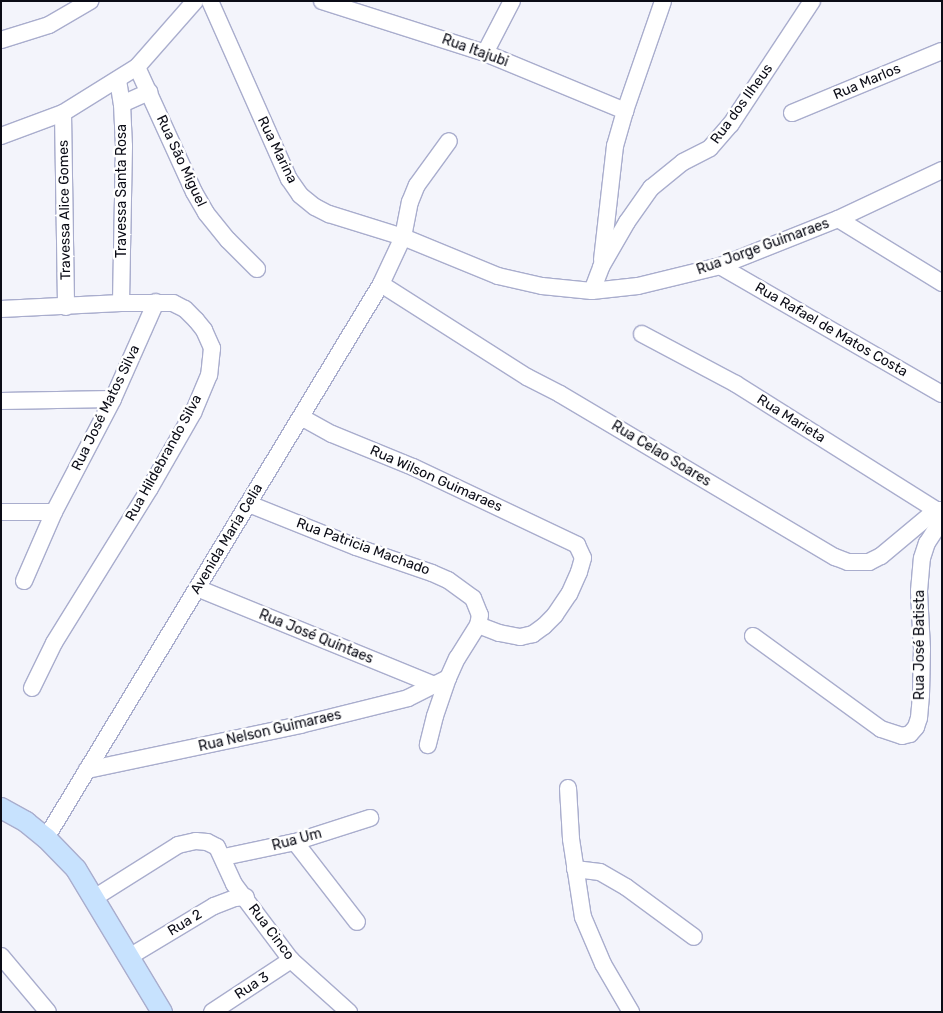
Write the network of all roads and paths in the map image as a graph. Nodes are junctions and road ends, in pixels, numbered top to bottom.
1 (90, 1) edge
2 (195, 1) edge
3 (210, 1) edge
4 (322, 1) edge
5 (512, 1) edge
6 (663, 1) edge
7 (812, 1) edge
8 (1, 40) edge
9 (942, 51) edge
10 (484, 53) junction
11 (137, 67) junction
12 (118, 80) junction
13 (149, 92) junction
14 (122, 104) junction
15 (625, 111) junction
16 (63, 113) junction
17 (792, 113) dead end
18 (1, 136) edge
19 (449, 141) dead end
20 (942, 170) edge
21 (838, 219) junction
22 (404, 237) junction
23 (720, 266) junction
24 (601, 267) junction
25 (258, 269) dead end
26 (942, 283) edge
27 (380, 284) junction
28 (592, 291) junction
29 (156, 302) junction
30 (121, 303) junction
31 (66, 307) junction
32 (1, 309) edge
33 (642, 334) dead end
34 (942, 394) edge
35 (113, 399) junction
36 (1, 401) edge
37 (301, 417) junction
38 (248, 504) junction
39 (1, 512) edge
40 (54, 512) junction
41 (940, 514) edge
42 (24, 581) dead end
43 (197, 588) junction
44 (478, 625) junction
45 (753, 636) dead end
46 (441, 682) junction
47 (32, 688) dead end
48 (428, 745) dead end
49 (87, 770) junction
50 (568, 788) dead end
51 (1, 808) edge
52 (370, 818) dead end
53 (46, 838) junction
54 (295, 842) junction
55 (224, 857) junction
56 (575, 869) junction
57 (246, 897) junction
58 (94, 898) junction
59 (358, 922) dead end
60 (694, 937) dead end
61 (1, 956) edge
62 (129, 957) junction
63 (291, 960) junction
64 (628, 1011) edge
65 (48, 1012) edge
66 (162, 1012) edge
67 (212, 1012) edge
68 (349, 1012) edge

1 - 8 street
2 - 11 street
3 - 22 street, Rua Marina
4 - 10 street, Rua Itajubi
5 - 10 street
6 - 15 street
7 - 24 street, Rua dos Ilheus
9 - 17 street, Rua Marlos
10 - 15 street, Rua Itajubi
11 - 12 street
11 - 13 street, Rua São Miguel
12 - 14 street, Travessa Santa Rosa
12 - 16 street
13 - 14 street
13 - 25 street, Rua São Miguel
14 - 30 street, Travessa Santa Rosa
15 - 24 street
16 - 18 street
16 - 31 street, Travessa Alice Gomes
19 - 22 street, Avenida Maria Celia
20 - 21 street, Rua Jorge Guimaraes
21 - 23 street, Rua Jorge Guimaraes
21 - 26 street
22 - 27 street, Avenida Maria Celia
22 - 28 street, Rua Jorge Guimaraes
23 - 28 street, Rua Jorge Guimaraes
23 - 34 street, Rua Rafael de Matos Costa
24 - 28 street, Rua dos Ilheus
27 - 37 street, Avenida Maria Celia
27 - 41 street, Rua Celao Soares
29 - 30 street, Rua Hildebrando Silva
29 - 35 street, Rua José Matos Silva
29 - 47 street, Rua Hildebrando Silva
30 - 31 street, Rua Hildebrando Silva
31 - 32 street, Rua Hildebrando Silva
33 - 41 street, Rua Marieta
35 - 36 street
35 - 40 street, Rua José Matos Silva
37 - 38 street, Avenida Maria Celia
37 - 44 street, Rua Wilson Guimaraes
38 - 43 street, Avenida Maria Celia
38 - 44 street, Rua Patricia Machado
39 - 40 street
40 - 42 street, Rua José Matos Silva
41 - 45 street, Rua José Batista
43 - 46 street, Rua José Quintaes
43 - 49 street, Avenida Maria Celia
44 - 46 street
46 - 48 street
46 - 49 street, Rua Nelson Guimaraes
49 - 53 street, Avenida Maria Celia
50 - 56 street
51 - 53 main road
52 - 54 street, Rua Um
53 - 58 main road
54 - 55 street, Rua Um
54 - 59 street
55 - 57 street, Rua Cinco
55 - 58 street, Rua Cinco
56 - 60 street
56 - 64 street
57 - 62 street, Rua 2
57 - 63 street, Rua Cinco
58 - 62 main road
61 - 65 street
62 - 66 main road
63 - 67 street, Rua 3
63 - 68 street, Rua Cinco

